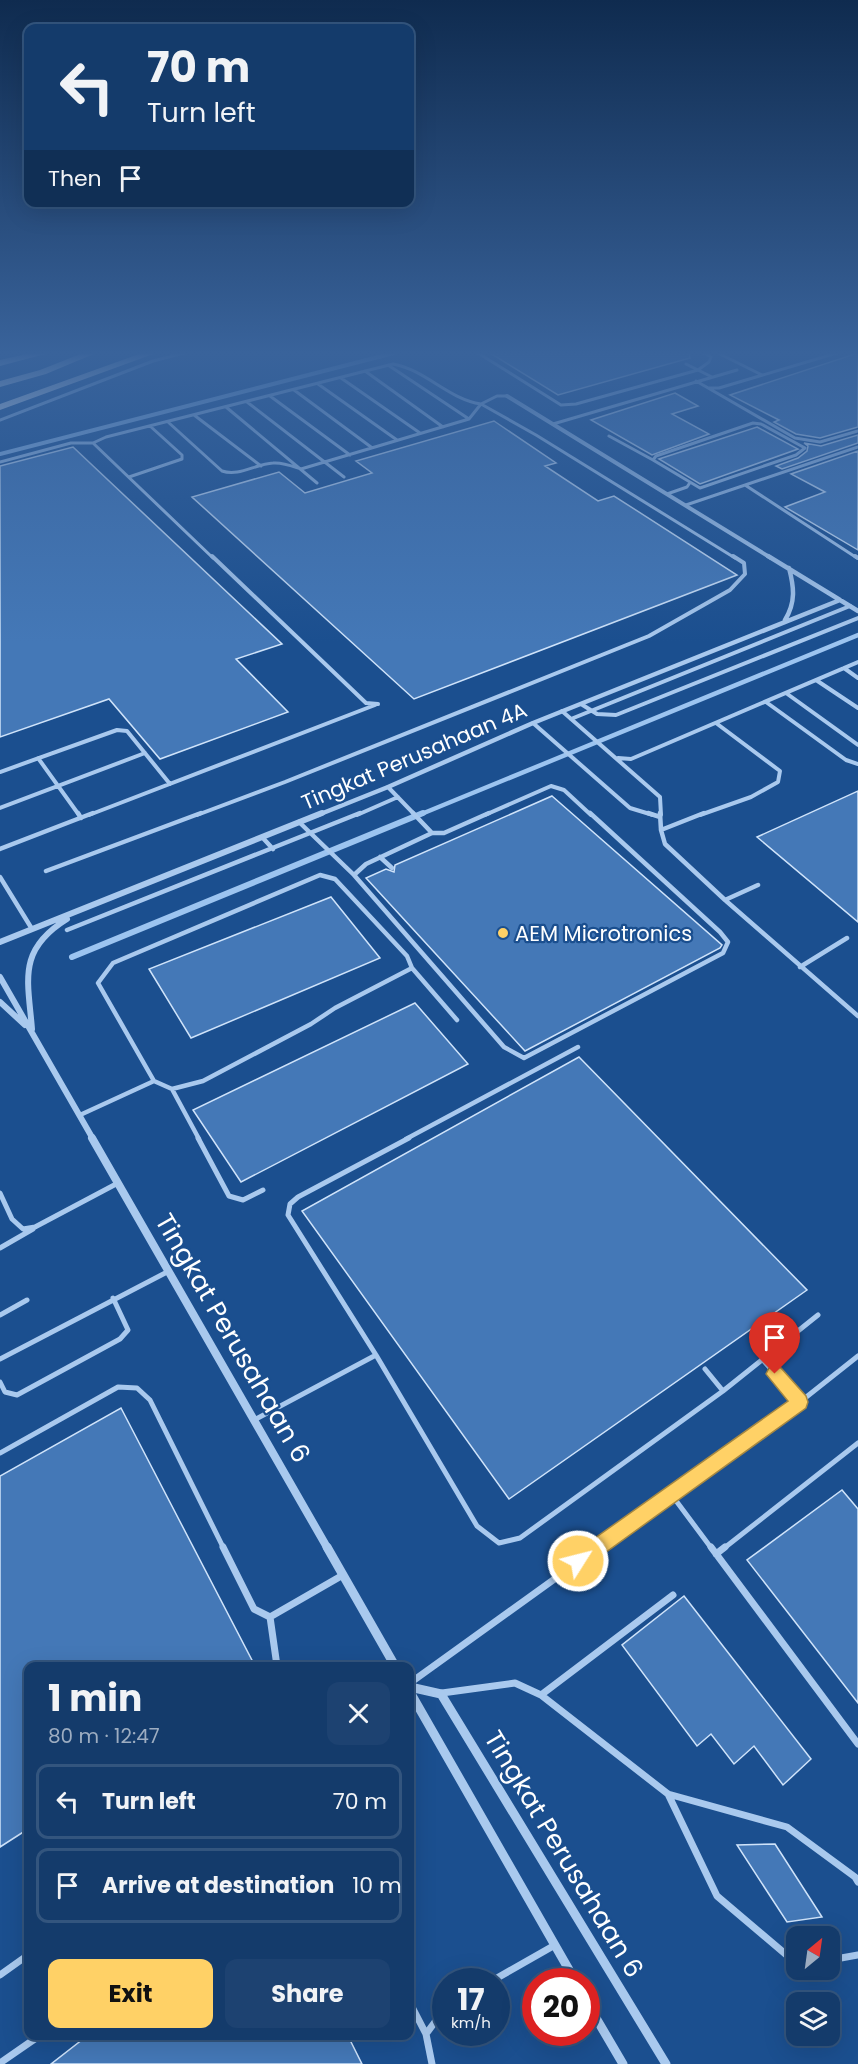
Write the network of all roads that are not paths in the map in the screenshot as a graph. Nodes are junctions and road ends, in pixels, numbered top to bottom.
1 (47, 449) edge
2 (100, 449) edge
3 (176, 449) edge
4 (198, 449) edge
5 (240, 449) edge
6 (276, 449) edge
7 (310, 449) edge
8 (342, 449) edge
9 (365, 449) edge
10 (559, 449) edge
11 (594, 449) edge
12 (633, 449) edge
13 (676, 449) edge
14 (803, 449) edge
15 (851, 449) edge
16 (350, 455) junction
17 (653, 460) junction
18 (0, 462) edge
19 (327, 462) junction
20 (261, 465) junction
21 (301, 470) junction
22 (129, 477) junction
23 (344, 477) dead end
24 (317, 483) dead end
25 (689, 483) junction
26 (745, 485) junction
27 (667, 494) junction
28 (686, 505) junction
29 (858, 558) edge
30 (789, 568) junction
31 (840, 600) junction
32 (850, 606) junction
33 (858, 611) edge
34 (858, 618) edge
35 (765, 629) junction
36 (858, 662) edge
37 (844, 668) junction
38 (858, 678) edge
39 (816, 680) junction
40 (786, 693) junction
41 (766, 702) junction
42 (581, 704) junction
43 (858, 708) edge
44 (562, 711) junction
45 (590, 712) junction
46 (571, 719) junction
47 (533, 723) junction
48 (716, 723) junction
49 (858, 745) edge
50 (145, 753) junction
51 (38, 758) junction
52 (618, 758) junction
53 (858, 764) edge
54 (0, 772) edge
55 (170, 784) junction
56 (57, 785) junction
57 (388, 787) junction
58 (398, 797) junction
59 (0, 808) edge
60 (660, 817) junction
61 (81, 818) junction
62 (299, 822) junction
63 (661, 830) junction
64 (432, 833) junction
65 (312, 834) junction
66 (262, 837) junction
67 (0, 849) edge
68 (273, 849) junction
69 (380, 857) junction
70 (392, 868) dead end
71 (46, 872) dead end
72 (354, 875) junction
73 (0, 877) edge
74 (758, 885) dead end
75 (104, 900) junction
76 (726, 900) junction
77 (87, 907) junction
78 (110, 913) junction
79 (32, 929) junction
80 (66, 930) dead end
81 (847, 938) dead end
82 (0, 942) edge
83 (800, 966) junction
84 (412, 968) junction
85 (0, 976) edge
86 (0, 1002) edge
87 (858, 1016) edge
88 (457, 1020) dead end
89 (32, 1032) junction
90 (578, 1047) dead end
91 (154, 1081) junction
92 (172, 1089) junction
93 (80, 1115) junction
94 (118, 1183) junction
95 (263, 1190) dead end
96 (0, 1193) edge
97 (35, 1227) junction
98 (0, 1248) edge
99 (169, 1271) junction
100 (113, 1298) junction
101 (27, 1300) dead end
102 (0, 1315) edge
103 (818, 1315) dead end
104 (375, 1355) junction
105 (858, 1356) edge
106 (0, 1359) edge
107 (762, 1359) junction
108 (705, 1369) dead end
109 (0, 1382) edge
110 (723, 1390) junction
111 (800, 1402) junction
112 (254, 1420) junction
113 (858, 1443) edge
114 (0, 1453) edge
115 (671, 1494) junction
116 (716, 1554) junction
117 (343, 1575) junction
118 (673, 1595) dead end
119 (270, 1617) junction
120 (276, 1662) edge
121 (393, 1662) edge
122 (414, 1682) edge
123 (414, 1686) edge
124 (441, 1694) junction
125 (541, 1695) junction
126 (414, 1699) edge
127 (858, 1744) edge
128 (668, 1794) junction
129 (858, 1882) edge
130 (555, 1945) junction
131 (858, 1954) edge
132 (786, 1955) edge
133 (24, 1958) edge
134 (840, 1958) edge
135 (568, 1968) edge
136 (510, 1971) edge
137 (0, 1975) edge
138 (414, 2010) edge
139 (600, 2025) edge
140 (432, 2026) edge
141 (426, 2034) junction
142 (33, 2040) edge
143 (0, 2063) edge
144 (432, 2064) edge
145 (623, 2064) edge
146 (666, 2064) edge

1 - 18 lane
2 - 22 lane
3 - 22 lane
4 - 20 lane
5 - 20 lane
6 - 21 lane
7 - 19 lane
8 - 16 lane
9 - 16 lane
10 - 71 lane
11 - 27 street
12 - 17 lane
13 - 17 lane
14 - 25 lane
15 - 26 lane
16 - 19 lane
17 - 25 lane
19 - 21 lane
19 - 23 lane
20 - 21 lane
21 - 24 lane
22 - 55 lane
25 - 27 lane
26 - 28 lane
26 - 29 lane
27 - 28 street
28 - 30 street
30 - 31 street
30 - 35 street
31 - 32 street
31 - 35 street, Tingkat Perusahaan 4A
32 - 33 street
32 - 45 lane
34 - 45 lane
35 - 42 street, Tingkat Perusahaan 4A
36 - 37 lane
37 - 38 lane
37 - 39 lane
39 - 40 lane
39 - 43 lane
40 - 41 lane
40 - 49 lane
41 - 48 lane
41 - 53 lane
42 - 44 street, Tingkat Perusahaan 4A
42 - 45 lane
44 - 46 lane
44 - 47 street, Tingkat Perusahaan 4A
45 - 46 lane
46 - 52 lane
47 - 57 street, Tingkat Perusahaan 4A
47 - 60 lane
48 - 52 lane
48 - 63 lane
50 - 51 lane
50 - 55 lane
50 - 56 lane
51 - 54 lane
51 - 56 lane
52 - 60 lane
55 - 61 lane
56 - 59 lane
56 - 61 lane
57 - 58 lane
57 - 62 street, Tingkat Perusahaan 4A
58 - 64 lane
58 - 65 lane
60 - 63 lane
61 - 67 lane
62 - 65 lane
62 - 66 street, Tingkat Perusahaan 4A
63 - 76 lane
64 - 69 lane
64 - 72 lane
65 - 68 lane
65 - 72 lane
66 - 68 lane
66 - 75 street, Tingkat Perusahaan 4A
68 - 78 lane
69 - 70 lane
69 - 72 lane
73 - 79 lane
74 - 76 lane
75 - 77 street, Tingkat Perusahaan 4A
75 - 78 lane
76 - 83 lane
77 - 79 street, Tingkat Perusahaan 4A
77 - 89 street, Tingkat Perusahaan 6
78 - 80 lane
79 - 82 street, Tingkat Perusahaan 4A
81 - 83 lane
83 - 87 lane
84 - 88 lane
84 - 91 lane
84 - 92 lane
85 - 89 street, Tingkat Perusahaan 6
86 - 89 street, Tingkat Perusahaan 6
89 - 93 street, Tingkat Perusahaan 6
90 - 104 lane
91 - 92 lane
91 - 93 lane
92 - 95 lane
93 - 94 street, Tingkat Perusahaan 6
94 - 97 lane
94 - 99 street, Tingkat Perusahaan 6
96 - 97 lane
97 - 98 lane
99 - 100 lane
99 - 112 street, Tingkat Perusahaan 6
100 - 106 lane
100 - 109 lane
101 - 102 lane
103 - 107 lane
104 - 110 lane
104 - 112 lane
105 - 111 lane
107 - 110 lane
107 - 111 lane
108 - 110 lane
111 - 115 lane
112 - 117 street, Tingkat Perusahaan 6
113 - 116 lane
114 - 119 lane
115 - 116 lane
115 - 122 lane
116 - 127 lane
117 - 119 lane
117 - 121 street, Tingkat Perusahaan 6
118 - 125 lane
119 - 120 lane
123 - 124 street
124 - 125 lane
124 - 146 street, Tingkat Perusahaan 6
125 - 128 lane
126 - 130 street
128 - 129 lane
128 - 132 lane
130 - 135 street
130 - 136 lane
131 - 134 lane
133 - 137 lane
138 - 141 lane
139 - 145 street
140 - 141 lane
141 - 144 lane
142 - 143 lane

